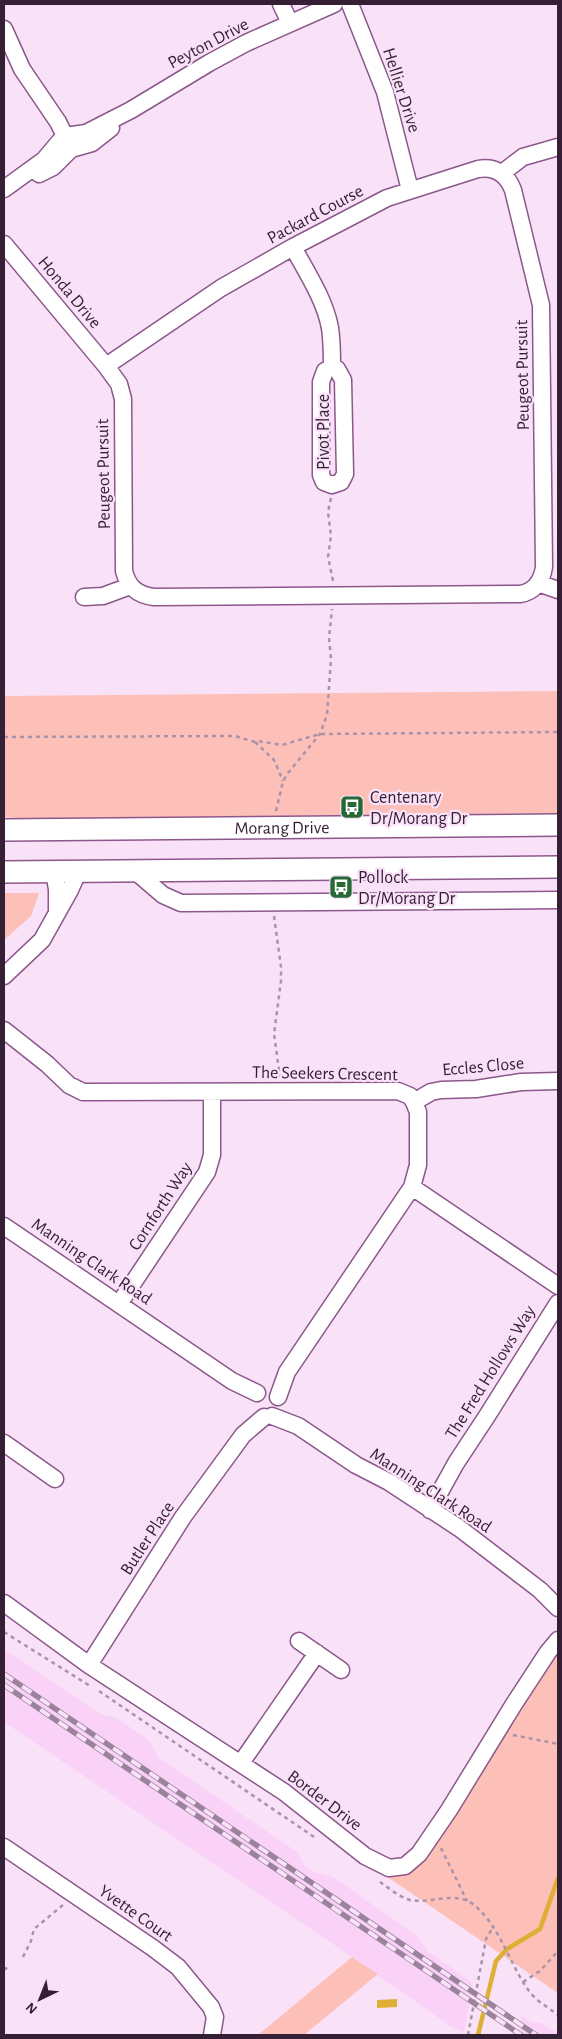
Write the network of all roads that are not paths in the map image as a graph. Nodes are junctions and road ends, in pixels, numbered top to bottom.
1 (281, 4) edge
2 (334, 4) edge
3 (350, 4) edge
4 (290, 23) junction
5 (4, 29) edge
6 (66, 141) junction
7 (558, 147) edge
8 (502, 174) junction
9 (5, 188) edge
10 (410, 190) junction
11 (4, 244) edge
12 (293, 247) junction
13 (106, 366) junction
14 (332, 367) junction
15 (538, 583) junction
16 (130, 586) junction
17 (558, 590) edge
18 (84, 597) dead end
19 (558, 825) edge
20 (4, 830) edge
21 (558, 867) edge
22 (135, 871) junction
23 (4, 872) edge
24 (54, 872) junction
25 (78, 872) junction
26 (558, 900) edge
27 (57, 914) junction
28 (4, 976) edge
29 (4, 1030) edge
30 (558, 1080) edge
31 (212, 1092) junction
32 (414, 1102) junction
33 (412, 1187) junction
34 (4, 1226) edge
35 (558, 1286) edge
36 (558, 1303) edge
37 (119, 1304) junction
38 (265, 1404) junction
39 (5, 1448) edge
40 (55, 1480) dead end
41 (426, 1507) junction
42 (540, 1590) junction
43 (558, 1598) edge
44 (4, 1603) edge
45 (558, 1608) edge
46 (557, 1639) edge
47 (299, 1641) dead end
48 (318, 1653) junction
49 (89, 1665) junction
50 (341, 1670) dead end
51 (240, 1763) junction
52 (4, 1847) edge
53 (212, 2035) edge

1 - 4 street
2 - 4 street, Peyton Drive
3 - 10 street, Hellier Drive
4 - 6 street, Peyton Drive
5 - 6 street
6 - 9 street, Peyton Drive
7 - 8 street
8 - 10 street, Packard Course
8 - 15 street, Peugeot Pursuit
10 - 12 street, Packard Course
11 - 13 street, Honda Drive
12 - 13 street, Packard Course
12 - 14 street, Pivot Place
13 - 16 street, Peugeot Pursuit
14 - 14 street, Pivot Place
15 - 16 street
15 - 17 street
16 - 18 street
19 - 20 main road, Morang Drive
21 - 22 main road
22 - 25 main road
22 - 26 street
23 - 24 main road
24 - 25 main road
24 - 27 street
25 - 27 street
27 - 28 street
29 - 31 street, The Seekers Crescent
30 - 32 street, Eccles Close
31 - 32 street, The Seekers Crescent
31 - 37 street, Cornforth Way
32 - 33 street, The Seekers Crescent
33 - 35 street
33 - 38 street, The Seekers Crescent
34 - 37 street, Manning Clark Road
36 - 41 street, The Fred Hollows Way
37 - 38 street, Manning Clark Road
38 - 41 street, Manning Clark Road
38 - 49 street, Butler Place
39 - 40 street
41 - 42 street, Manning Clark Road
42 - 43 street, Manning Clark Road
42 - 45 street, Manning Clark Road
44 - 49 street, Border Drive
46 - 51 street, Border Drive
47 - 48 street
48 - 50 street
48 - 51 street
49 - 51 street, Border Drive
52 - 53 street, Yvette Court

